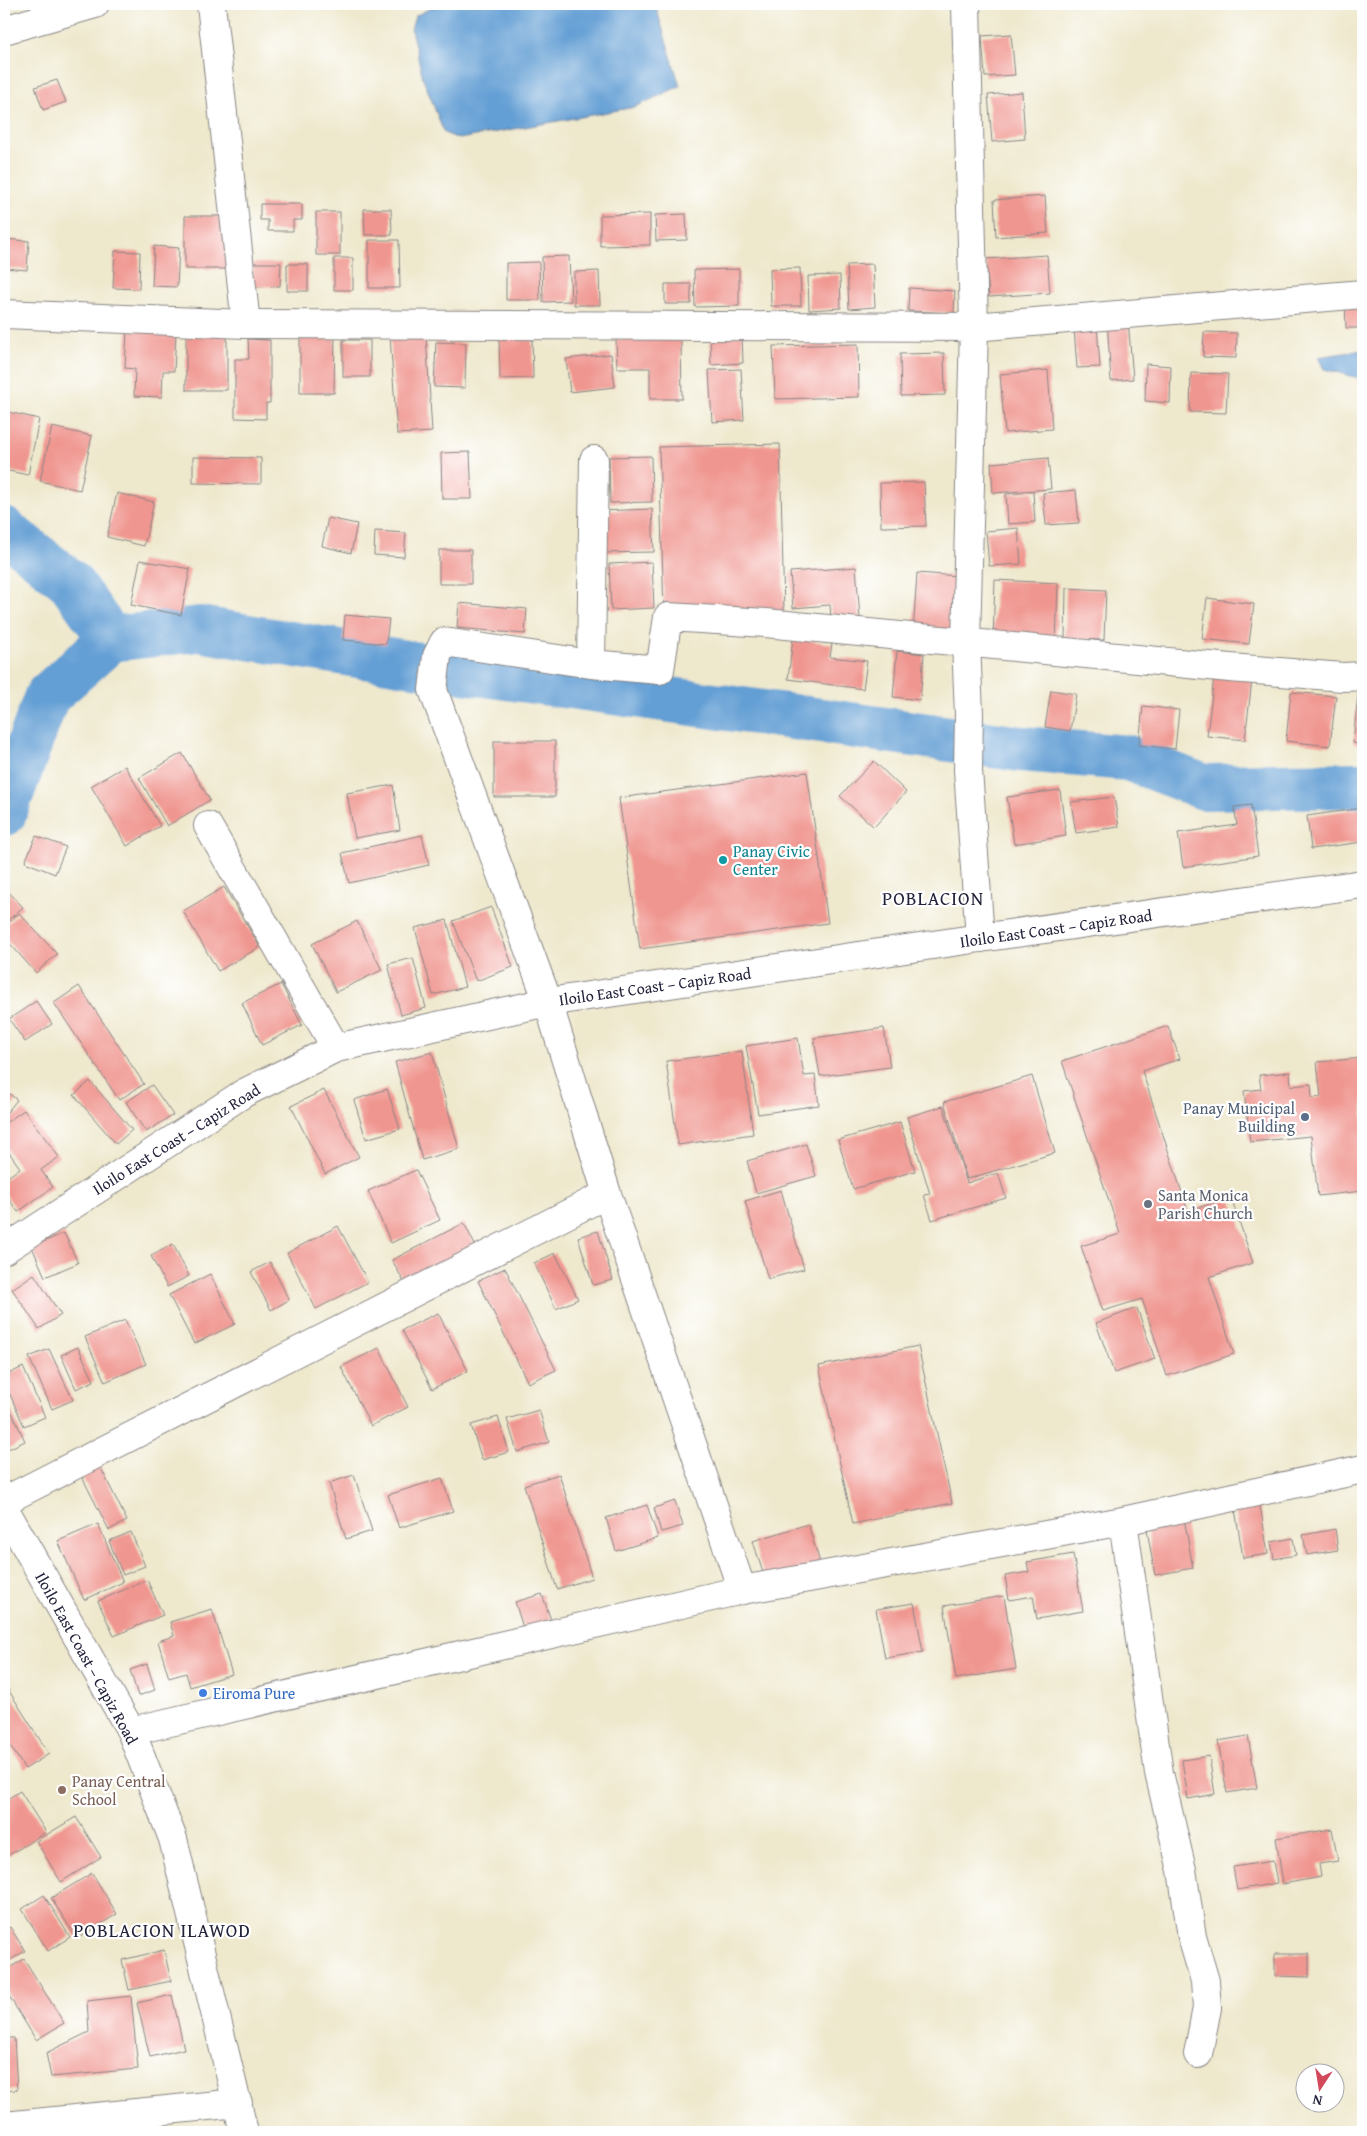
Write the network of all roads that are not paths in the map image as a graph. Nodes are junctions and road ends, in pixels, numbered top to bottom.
1 (95, 4) edge
2 (210, 4) edge
3 (966, 4) edge
4 (4, 30) edge
5 (1363, 294) edge
6 (4, 314) edge
7 (246, 324) junction
8 (974, 327) junction
9 (594, 460) dead end
10 (966, 642) junction
11 (591, 664) junction
12 (1363, 676) edge
13 (208, 826) dead end
14 (1363, 884) edge
15 (980, 938) junction
16 (548, 1002) junction
17 (336, 1048) junction
18 (607, 1194) junction
19 (4, 1250) edge
20 (1363, 1469) edge
21 (4, 1500) edge
22 (4, 1508) edge
23 (1122, 1521) junction
24 (742, 1590) junction
25 (131, 1730) junction
26 (1198, 2054) dead end
27 (238, 2104) junction
28 (4, 2126) edge
29 (244, 2132) edge

1 - 4 street
2 - 7 street
3 - 8 street
5 - 8 street
6 - 7 street
7 - 8 street
8 - 10 street
9 - 11 street
10 - 11 street
10 - 12 street
10 - 15 street
11 - 16 street
13 - 17 street
14 - 15 street, Iloilo East Coast – Capiz Road
15 - 16 street, Iloilo East Coast – Capiz Road
16 - 17 street, Iloilo East Coast – Capiz Road
16 - 18 street
17 - 19 street, Iloilo East Coast – Capiz Road
18 - 21 street
18 - 24 street
20 - 23 street
22 - 25 street, Iloilo East Coast – Capiz Road
23 - 24 street
23 - 26 street
24 - 25 street
25 - 27 street, Iloilo East Coast – Capiz Road
27 - 28 street
27 - 29 street, Iloilo East Coast – Capiz Road

